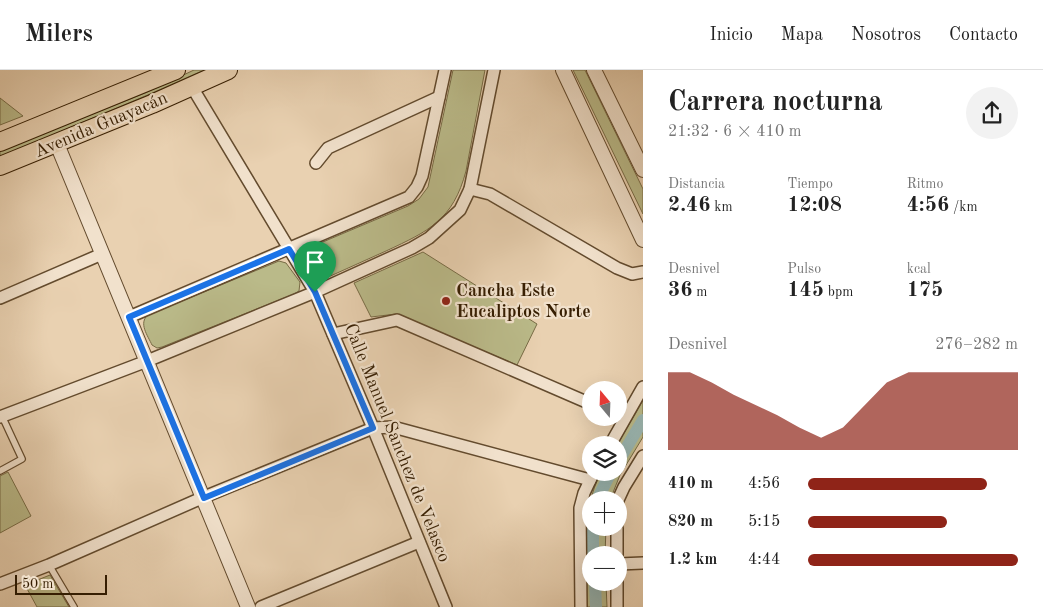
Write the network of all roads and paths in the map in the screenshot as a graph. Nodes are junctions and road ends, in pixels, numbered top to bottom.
1 (176, 70) edge
2 (228, 70) edge
3 (445, 70) edge
4 (494, 70) edge
5 (563, 70) edge
6 (594, 70) edge
7 (155, 74) edge
8 (192, 87) junction
9 (439, 97) junction
10 (0, 142) edge
11 (57, 144) junction
12 (316, 163) dead end
13 (0, 166) edge
14 (643, 170) edge
15 (470, 189) junction
16 (643, 240) edge
17 (289, 249) junction
18 (102, 254) junction
19 (643, 272) edge
20 (315, 292) junction
21 (0, 298) edge
22 (129, 317) junction
23 (333, 334) junction
24 (147, 361) junction
25 (643, 387) edge
26 (582, 400) edge
27 (628, 407) edge
28 (1, 416) edge
29 (373, 428) junction
30 (643, 456) edge
31 (0, 471) edge
32 (582, 474) edge
33 (590, 481) edge
34 (622, 491) edge
35 (204, 498) junction
36 (419, 542) junction
37 (627, 564) edge
38 (643, 564) edge
39 (49, 565) junction
40 (0, 584) edge
41 (617, 591) edge
42 (74, 607) edge
43 (248, 607) edge
44 (261, 607) edge
45 (446, 607) edge
46 (581, 607) edge
47 (618, 607) edge

1 - 7 main road, Avenida Guayacán
2 - 8 main road, Avenida Guayacán
3 - 9 street
4 - 15 street
5 - 16 street
6 - 14 street
7 - 10 main road, Avenida Guayacán
8 - 11 main road, Avenida Guayacán
8 - 17 street, Calle Manuel Sanchez de Velasco
9 - 12 street
9 - 17 street
11 - 13 main road, Avenida Guayacán
11 - 18 street
15 - 19 street
15 - 20 street
17 - 20 street, Calle Manuel Sanchez de Velasco
17 - 22 street
18 - 21 street
18 - 22 street
20 - 23 street, Calle Manuel Sanchez de Velasco
20 - 24 street
22 - 24 street
23 - 26 street
23 - 29 street, Calle Manuel Sanchez de Velasco
24 - 28 street
24 - 35 street
25 - 27 street
28 - 31 lane
29 - 32 street
29 - 35 street
29 - 36 street, Calle Manuel Sanchez de Velasco
30 - 34 street
33 - 46 street
35 - 39 street
35 - 43 street
36 - 44 street
36 - 45 street, Calle Manuel Sanchez de Velasco
37 - 38 street
39 - 40 street
39 - 42 lane
41 - 47 street

